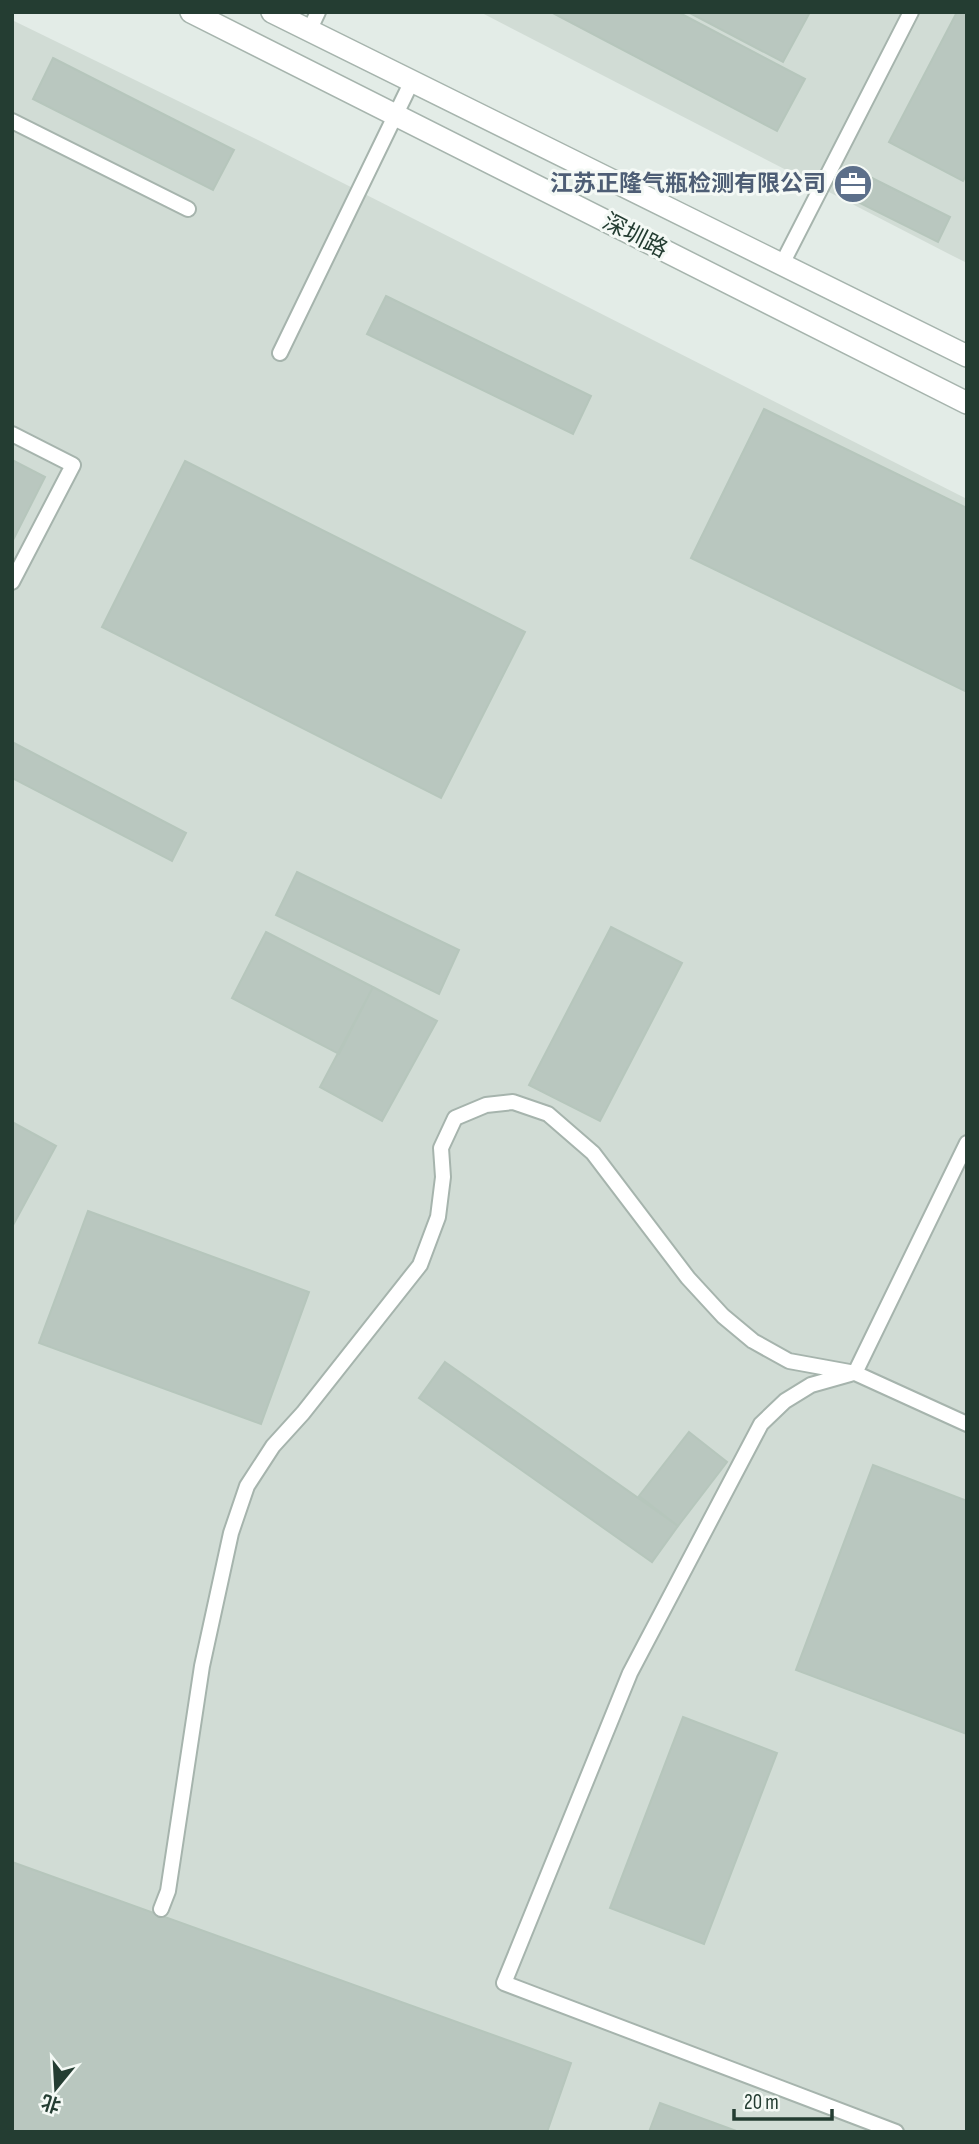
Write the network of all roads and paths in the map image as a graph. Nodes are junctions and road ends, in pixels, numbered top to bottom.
1 (191, 12) edge
2 (272, 12) edge
3 (911, 12) edge
4 (313, 22) edge
5 (412, 82) junction
6 (396, 115) junction
7 (12, 121) edge
8 (188, 209) dead end
9 (782, 264) junction
10 (280, 352) dead end
11 (967, 356) edge
12 (967, 403) edge
13 (12, 434) edge
14 (12, 582) edge
15 (967, 1143) edge
16 (855, 1373) junction
17 (967, 1424) edge
18 (161, 1909) dead end
19 (896, 2132) edge

1 - 6 street, 深圳路
2 - 4 street, 深圳路
3 - 9 lane
4 - 5 street, 深圳路
5 - 6 lane
5 - 9 street, 深圳路
6 - 10 lane
6 - 12 street, 深圳路
7 - 8 lane
9 - 11 street, 深圳路
13 - 14 lane
15 - 16 lane
16 - 17 lane
16 - 18 lane
16 - 19 lane

